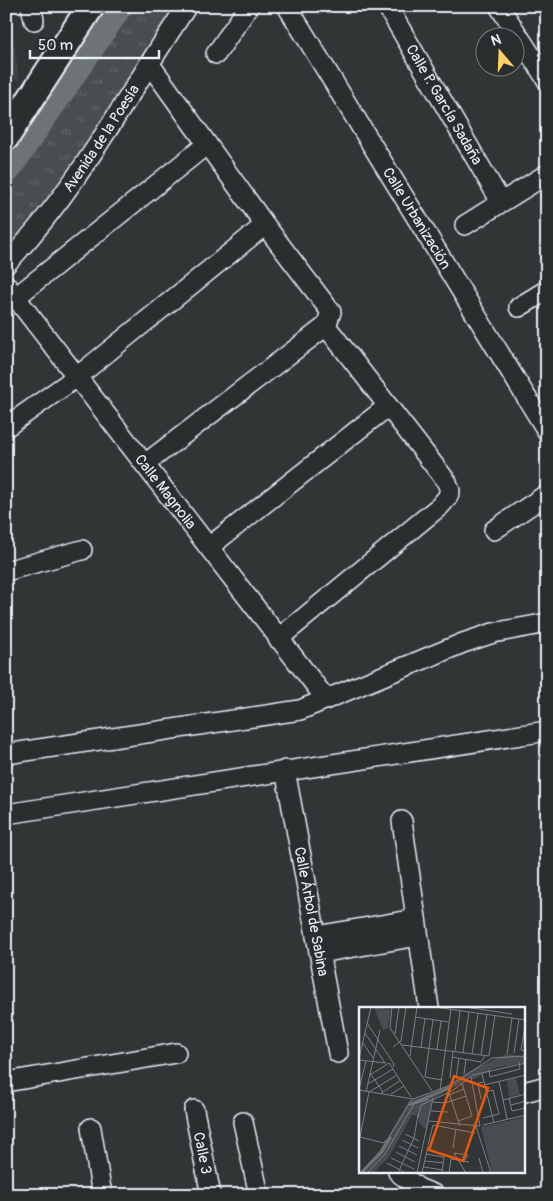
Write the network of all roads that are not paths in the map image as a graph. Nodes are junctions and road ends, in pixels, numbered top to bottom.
1 (91, 6) edge
2 (187, 6) edge
3 (249, 6) edge
4 (287, 6) edge
5 (387, 6) edge
6 (499, 6) edge
7 (216, 54) dead end
8 (149, 63) junction
9 (544, 70) edge
10 (6, 137) edge
11 (206, 144) junction
12 (547, 174) edge
13 (502, 202) junction
14 (265, 225) junction
15 (465, 225) dead end
16 (6, 264) edge
17 (547, 290) edge
18 (11, 291) edge
19 (519, 307) dead end
20 (326, 326) junction
21 (78, 376) junction
22 (387, 407) junction
23 (6, 427) edge
24 (547, 431) edge
25 (145, 464) junction
26 (547, 494) edge
27 (494, 530) dead end
28 (208, 548) junction
29 (82, 550) dead end
30 (6, 572) edge
31 (547, 623) edge
32 (278, 639) junction
33 (326, 699) junction
34 (547, 731) edge
35 (6, 754) edge
36 (285, 770) junction
37 (6, 814) edge
38 (402, 820) dead end
39 (417, 927) junction
40 (318, 944) junction
41 (429, 1007) edge
42 (338, 1052) dead end
43 (176, 1053) dead end
44 (6, 1082) edge
45 (547, 1086) edge
46 (526, 1091) edge
47 (194, 1110) dead end
48 (243, 1122) dead end
49 (91, 1128) dead end
50 (400, 1174) edge
51 (102, 1195) edge
52 (211, 1195) edge
53 (259, 1195) edge
54 (434, 1195) edge

1 - 10 main road
2 - 8 street, Avenida de la Poesía
3 - 7 street
4 - 24 street, Calle Urbanización
5 - 13 street, Calle P. García Sadaña
6 - 9 street
8 - 11 street
8 - 16 street, Avenida de la Poesía
11 - 14 street
11 - 18 street
12 - 13 street
13 - 15 street
14 - 20 street
14 - 21 street
17 - 19 street
18 - 21 street, Calle Magnolia
20 - 22 street
20 - 25 street
21 - 23 street
21 - 25 street, Calle Magnolia
22 - 28 street
22 - 32 street
25 - 28 street, Calle Magnolia
26 - 27 street
28 - 32 street, Calle Magnolia
29 - 30 street
31 - 33 street
32 - 33 street, Calle Magnolia
33 - 35 street
34 - 36 street
36 - 37 street
36 - 40 street, Calle Árbol de Sabina
38 - 39 street
39 - 40 street
39 - 41 street
40 - 42 street, Calle Árbol de Sabina
43 - 44 street
45 - 46 street
47 - 52 street, Calle 3
48 - 53 street
49 - 51 street
50 - 54 street

